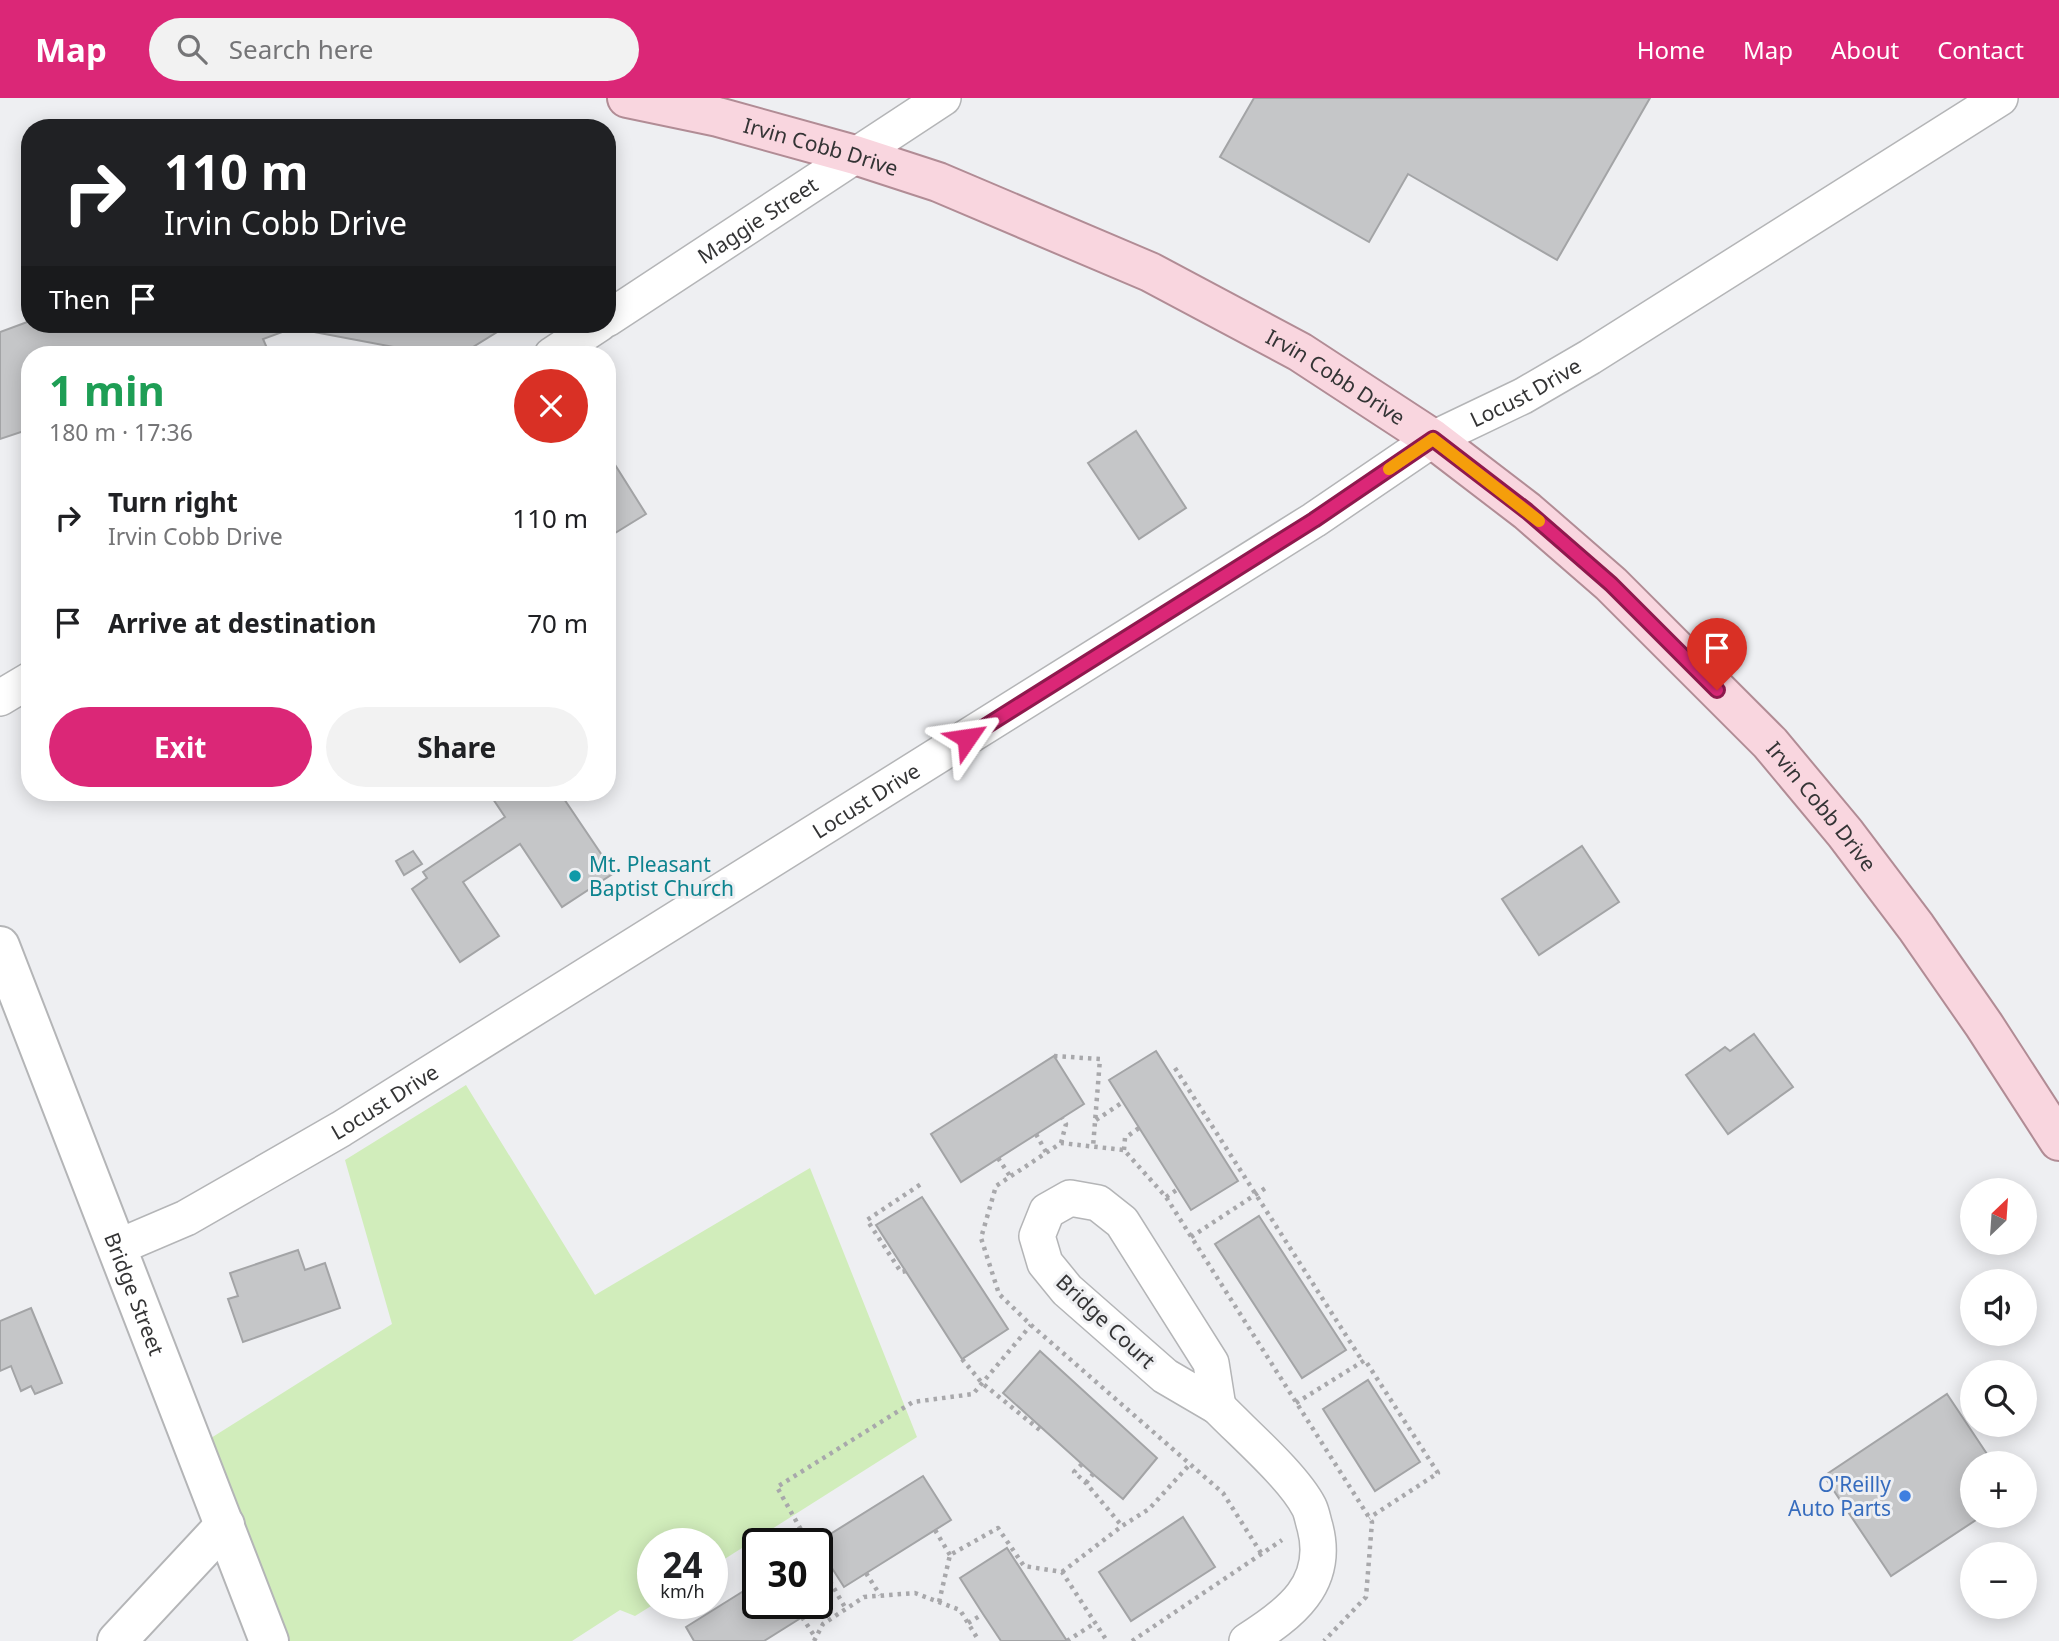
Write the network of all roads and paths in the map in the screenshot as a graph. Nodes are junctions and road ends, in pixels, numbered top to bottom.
1 (627, 98) edge
2 (943, 98) edge
3 (2000, 98) edge
4 (855, 155) junction
5 (616, 313) edge
6 (586, 333) edge
7 (566, 346) edge
8 (1433, 439) junction
9 (21, 685) edge
10 (0, 698) edge
11 (0, 946) edge
12 (1054, 1056) dead end
13 (1175, 1068) dead end
14 (1123, 1102) dead end
15 (1062, 1118) dead end
16 (1095, 1121) junction
17 (1139, 1128) dead end
18 (1035, 1135) dead end
19 (2059, 1141) edge
20 (1061, 1143) dead end
21 (1093, 1147) dead end
22 (1124, 1150) dead end
23 (1046, 1152) dead end
24 (998, 1158) dead end
25 (1010, 1177) dead end
26 (921, 1184) dead end
27 (1268, 1187) dead end
28 (1178, 1189) dead end
29 (1256, 1195) junction
30 (1166, 1197) dead end
31 (1191, 1237) dead end
32 (117, 1247) junction
33 (906, 1271) dead end
34 (1031, 1325) dead end
35 (962, 1359) dead end
36 (1363, 1362) junction
37 (982, 1383) junction
38 (1296, 1403) dead end
39 (1218, 1407) junction
40 (1043, 1429) dead end
41 (1082, 1464) dead end
42 (1191, 1464) dead end
43 (1093, 1474) dead end
44 (1086, 1483) junction
45 (1370, 1518) dead end
46 (1312, 1520) junction
47 (225, 1525) junction
48 (1122, 1526) junction
49 (800, 1528) edge
50 (935, 1530) dead end
51 (950, 1555) junction
52 (1062, 1572) junction
53 (866, 1573) dead end
54 (833, 1587) edge
55 (880, 1595) junction
56 (939, 1602) junction
57 (846, 1609) junction
58 (983, 1614) dead end
59 (803, 1619) edge
60 (968, 1623) junction
61 (1095, 1623) junction
62 (815, 1639) edge
63 (117, 1641) edge
64 (270, 1641) edge
65 (979, 1641) edge
66 (1067, 1641) edge
67 (1107, 1641) edge
68 (1132, 1641) edge
69 (1247, 1641) edge

1 - 4 main road, Irvin Cobb Drive
2 - 4 street, Maggie Street
3 - 8 street, Locust Drive
4 - 5 street, Maggie Street
4 - 8 main road, Irvin Cobb Drive
6 - 7 street
8 - 19 main road, Irvin Cobb Drive
8 - 32 street, Locust Drive
9 - 10 street
11 - 32 street, Bridge Street
12 - 16 path
13 - 29 path
14 - 16 path
15 - 20 path
16 - 21 path
17 - 22 path
18 - 23 path
24 - 25 path
26 - 33 path
27 - 29 path
28 - 30 path
29 - 31 path
29 - 36 path
32 - 47 street, Bridge Street
34 - 37 path
35 - 37 path
36 - 38 path
36 - 45 path
37 - 40 path
37 - 49 path
39 - 39 street, Bridge Court
39 - 46 street, Bridge Court
41 - 44 path
42 - 48 path
43 - 44 path
44 - 48 path
46 - 68 path
46 - 69 street, Bridge Court
47 - 63 street
47 - 64 street, Bridge Street
48 - 52 path
50 - 51 path
51 - 52 path
51 - 56 path
52 - 61 path
53 - 55 path
54 - 57 path
55 - 56 path
55 - 57 path
56 - 60 path
57 - 62 path
58 - 60 path
59 - 62 path
60 - 65 path
61 - 66 path
61 - 67 path

